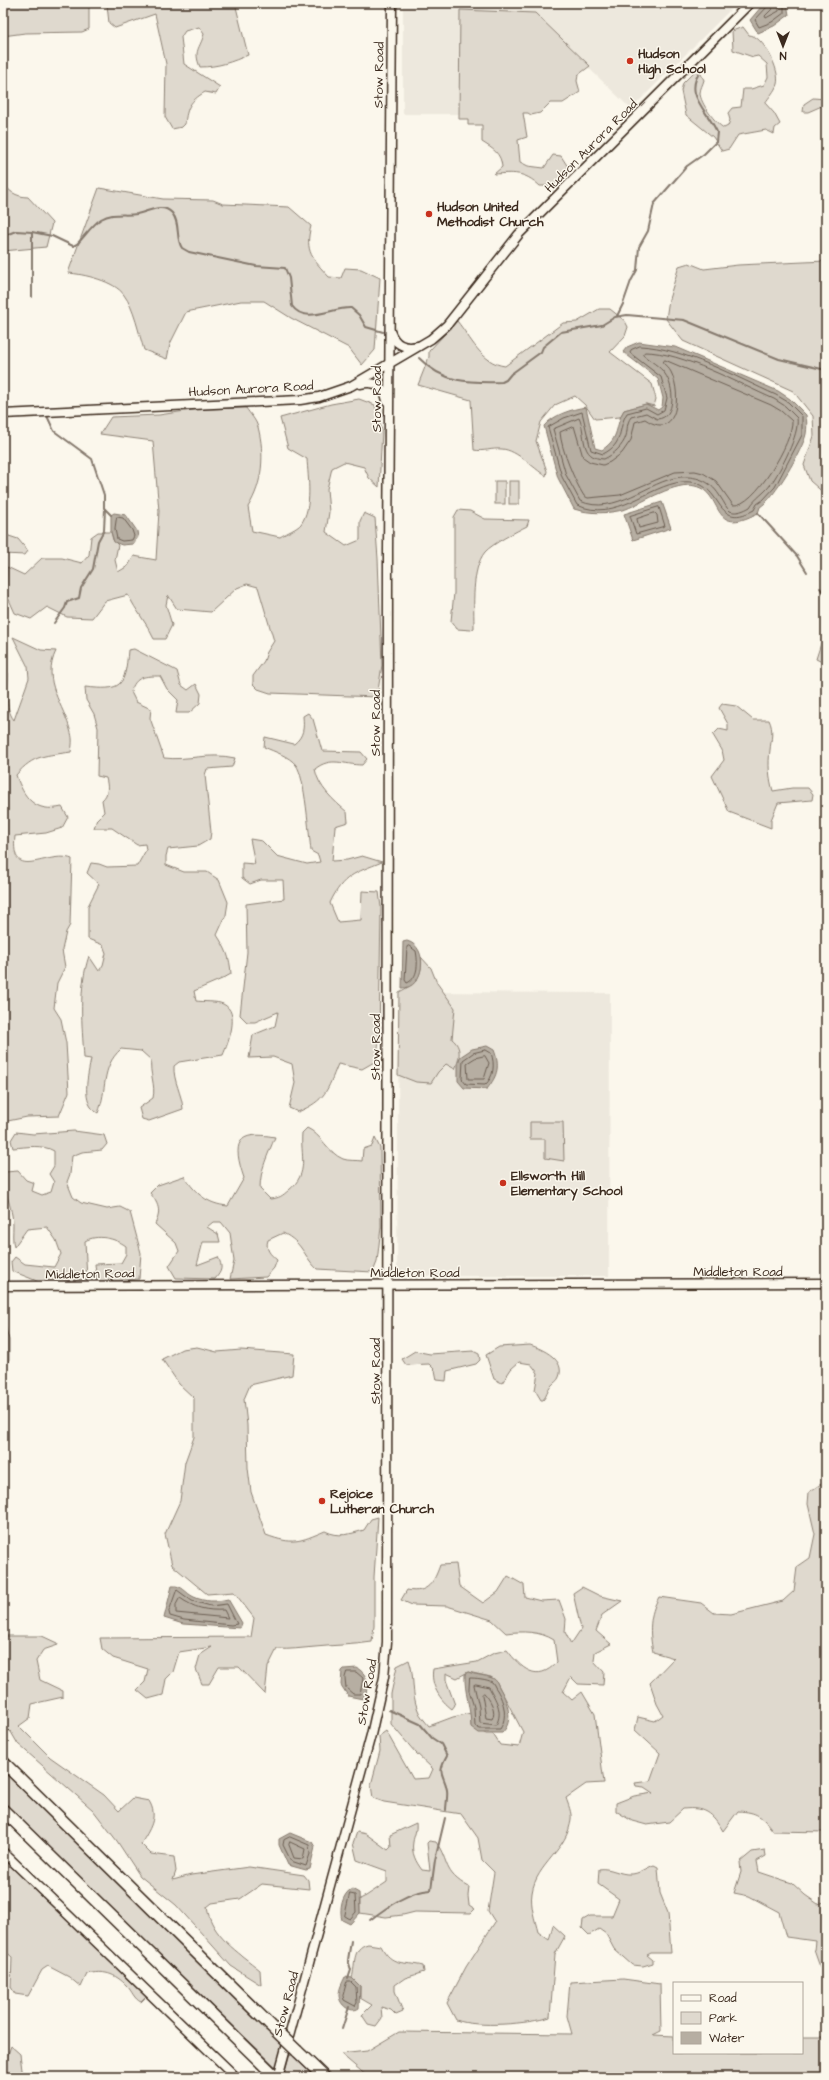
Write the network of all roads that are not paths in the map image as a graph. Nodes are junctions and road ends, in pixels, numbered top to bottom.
1 (392, 3) edge
2 (750, 3) edge
3 (389, 329) junction
4 (423, 345) junction
5 (390, 365) junction
6 (351, 386) junction
7 (389, 412) junction
8 (3, 414) edge
9 (826, 1283) edge
10 (388, 1284) junction
11 (3, 1286) edge
12 (3, 1762) edge
13 (3, 1810) edge
14 (3, 1852) edge
15 (236, 2077) edge
16 (277, 2077) edge
17 (324, 2077) edge

1 - 3 street, Stow Road
2 - 4 street, Hudson Aurora Road
3 - 4 street
3 - 5 street, Stow Road
4 - 5 street, Hudson Aurora Road
5 - 6 street, Hudson Aurora Road
5 - 7 street, Stow Road
6 - 7 street
6 - 8 street, Hudson Aurora Road
7 - 10 street, Stow Road
9 - 10 street, Middleton Road
10 - 11 street, Middleton Road
10 - 16 street, Stow Road
12 - 17 highway, bridge
13 - 16 highway
14 - 15 street

